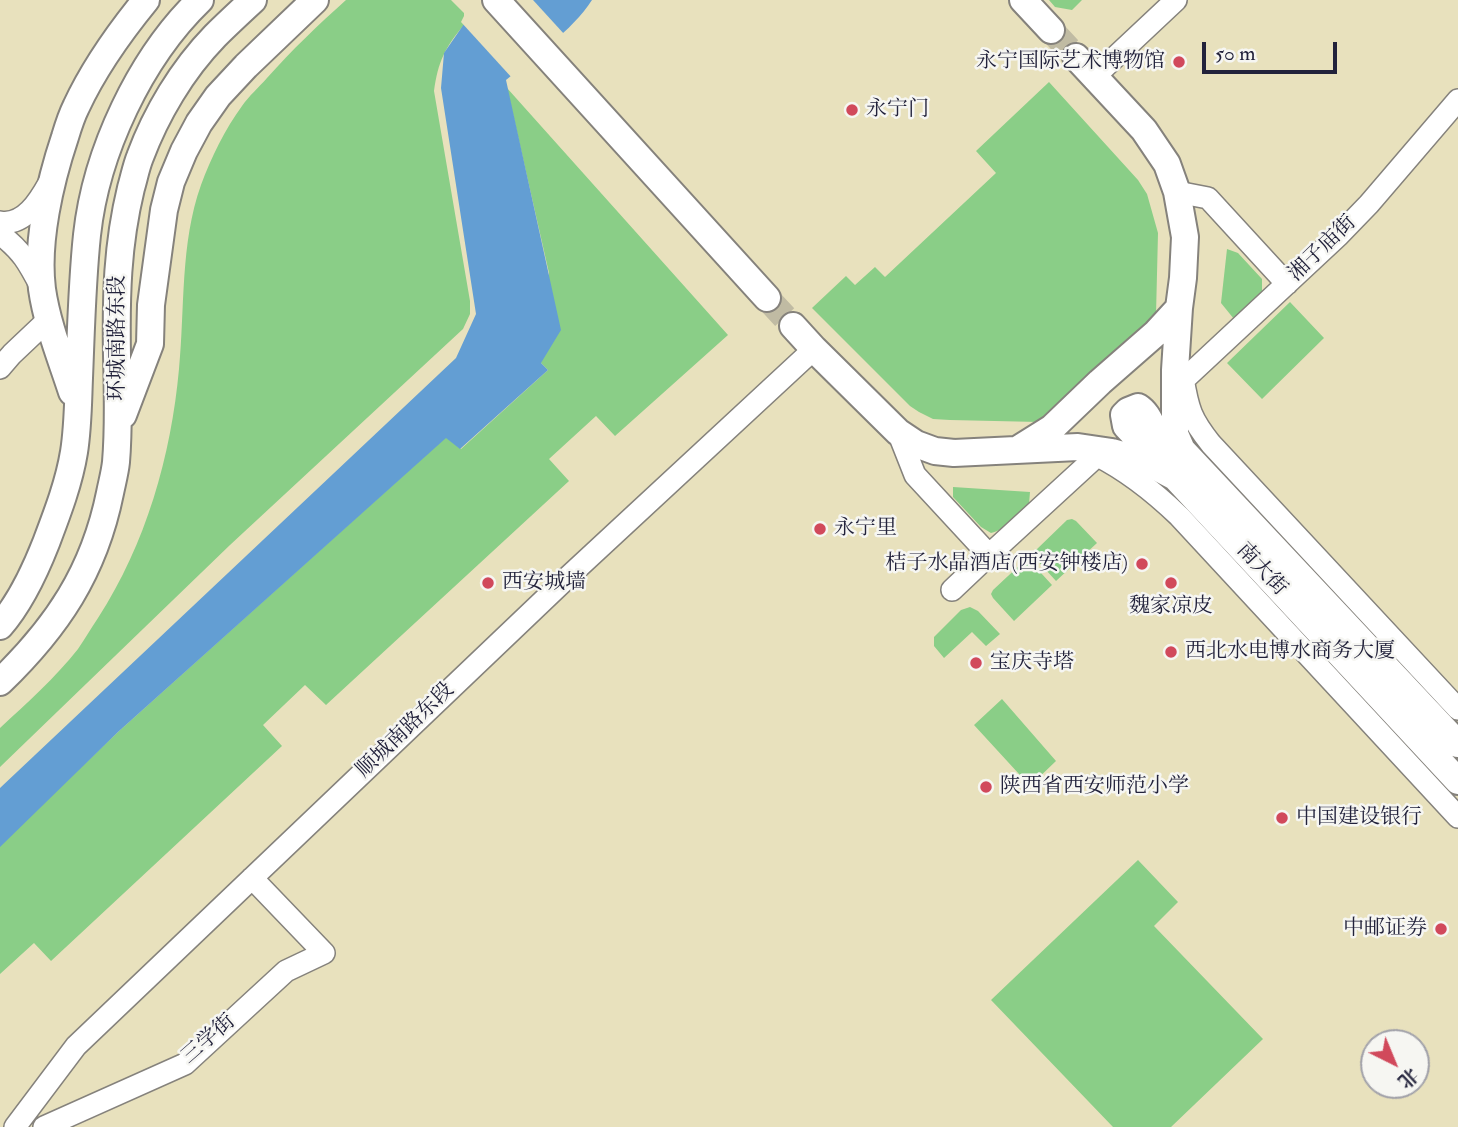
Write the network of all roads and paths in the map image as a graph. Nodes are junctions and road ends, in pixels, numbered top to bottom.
1 (146, 0) edge
2 (200, 0) edge
3 (253, 0) edge
4 (315, 0) edge
5 (496, 0) edge
6 (1023, 0) edge
7 (1176, 0) edge
8 (1051, 30) tunnel mouth
9 (1076, 57) tunnel mouth
10 (1094, 77) junction
11 (1458, 100) edge
12 (54, 175) junction
13 (1177, 192) junction
14 (0, 222) edge
15 (0, 234) edge
16 (1287, 284) junction
17 (42, 288) junction
18 (767, 298) tunnel mouth
19 (49, 319) junction
20 (1178, 321) junction
21 (793, 326) tunnel mouth
22 (814, 349) junction
23 (0, 368) edge
24 (1180, 384) junction
25 (78, 410) junction
26 (118, 430) junction
27 (898, 432) junction
28 (1018, 449) junction
29 (1096, 451) junction
30 (1202, 471) junction
31 (1175, 477) junction
32 (989, 555) junction
33 (953, 590) dead end
34 (0, 626) edge
35 (0, 682) edge
36 (1458, 709) edge
37 (1458, 744) edge
38 (1458, 781) edge
39 (1458, 817) edge
40 (252, 878) junction
41 (15, 1127) edge
42 (44, 1127) edge

1 - 12 main road
2 - 25 main road, 环城南路东段
3 - 26 main road, 环城南路东段
4 - 26 main road
5 - 18 main road
6 - 8 main road
7 - 10 street
9 - 10 main road, 南大街
10 - 13 main road, 南大街
11 - 16 street, 湘子庙街
12 - 14 street
12 - 17 main road
13 - 16 street
13 - 20 main road, 南大街
15 - 17 street
16 - 24 street, 湘子庙街
17 - 19 main road
19 - 23 street
19 - 25 main road
20 - 24 main road, 南大街
20 - 28 main road
21 - 22 main road, 南大街
22 - 27 main road, 南大街
22 - 40 street, 顺城南路东段
24 - 30 main road, 南大街
24 - 36 street
25 - 34 main road, 环城南路东段
26 - 35 main road, 环城南路东段
27 - 28 main road, 南大街
27 - 32 street
28 - 29 main road, 南大街
29 - 31 main road, 南大街
29 - 32 street
29 - 39 street
30 - 31 main road
30 - 37 main road, 南大街
31 - 38 main road, 南大街
32 - 33 street
40 - 41 street, 顺城南路东段
40 - 42 street, 三学街

